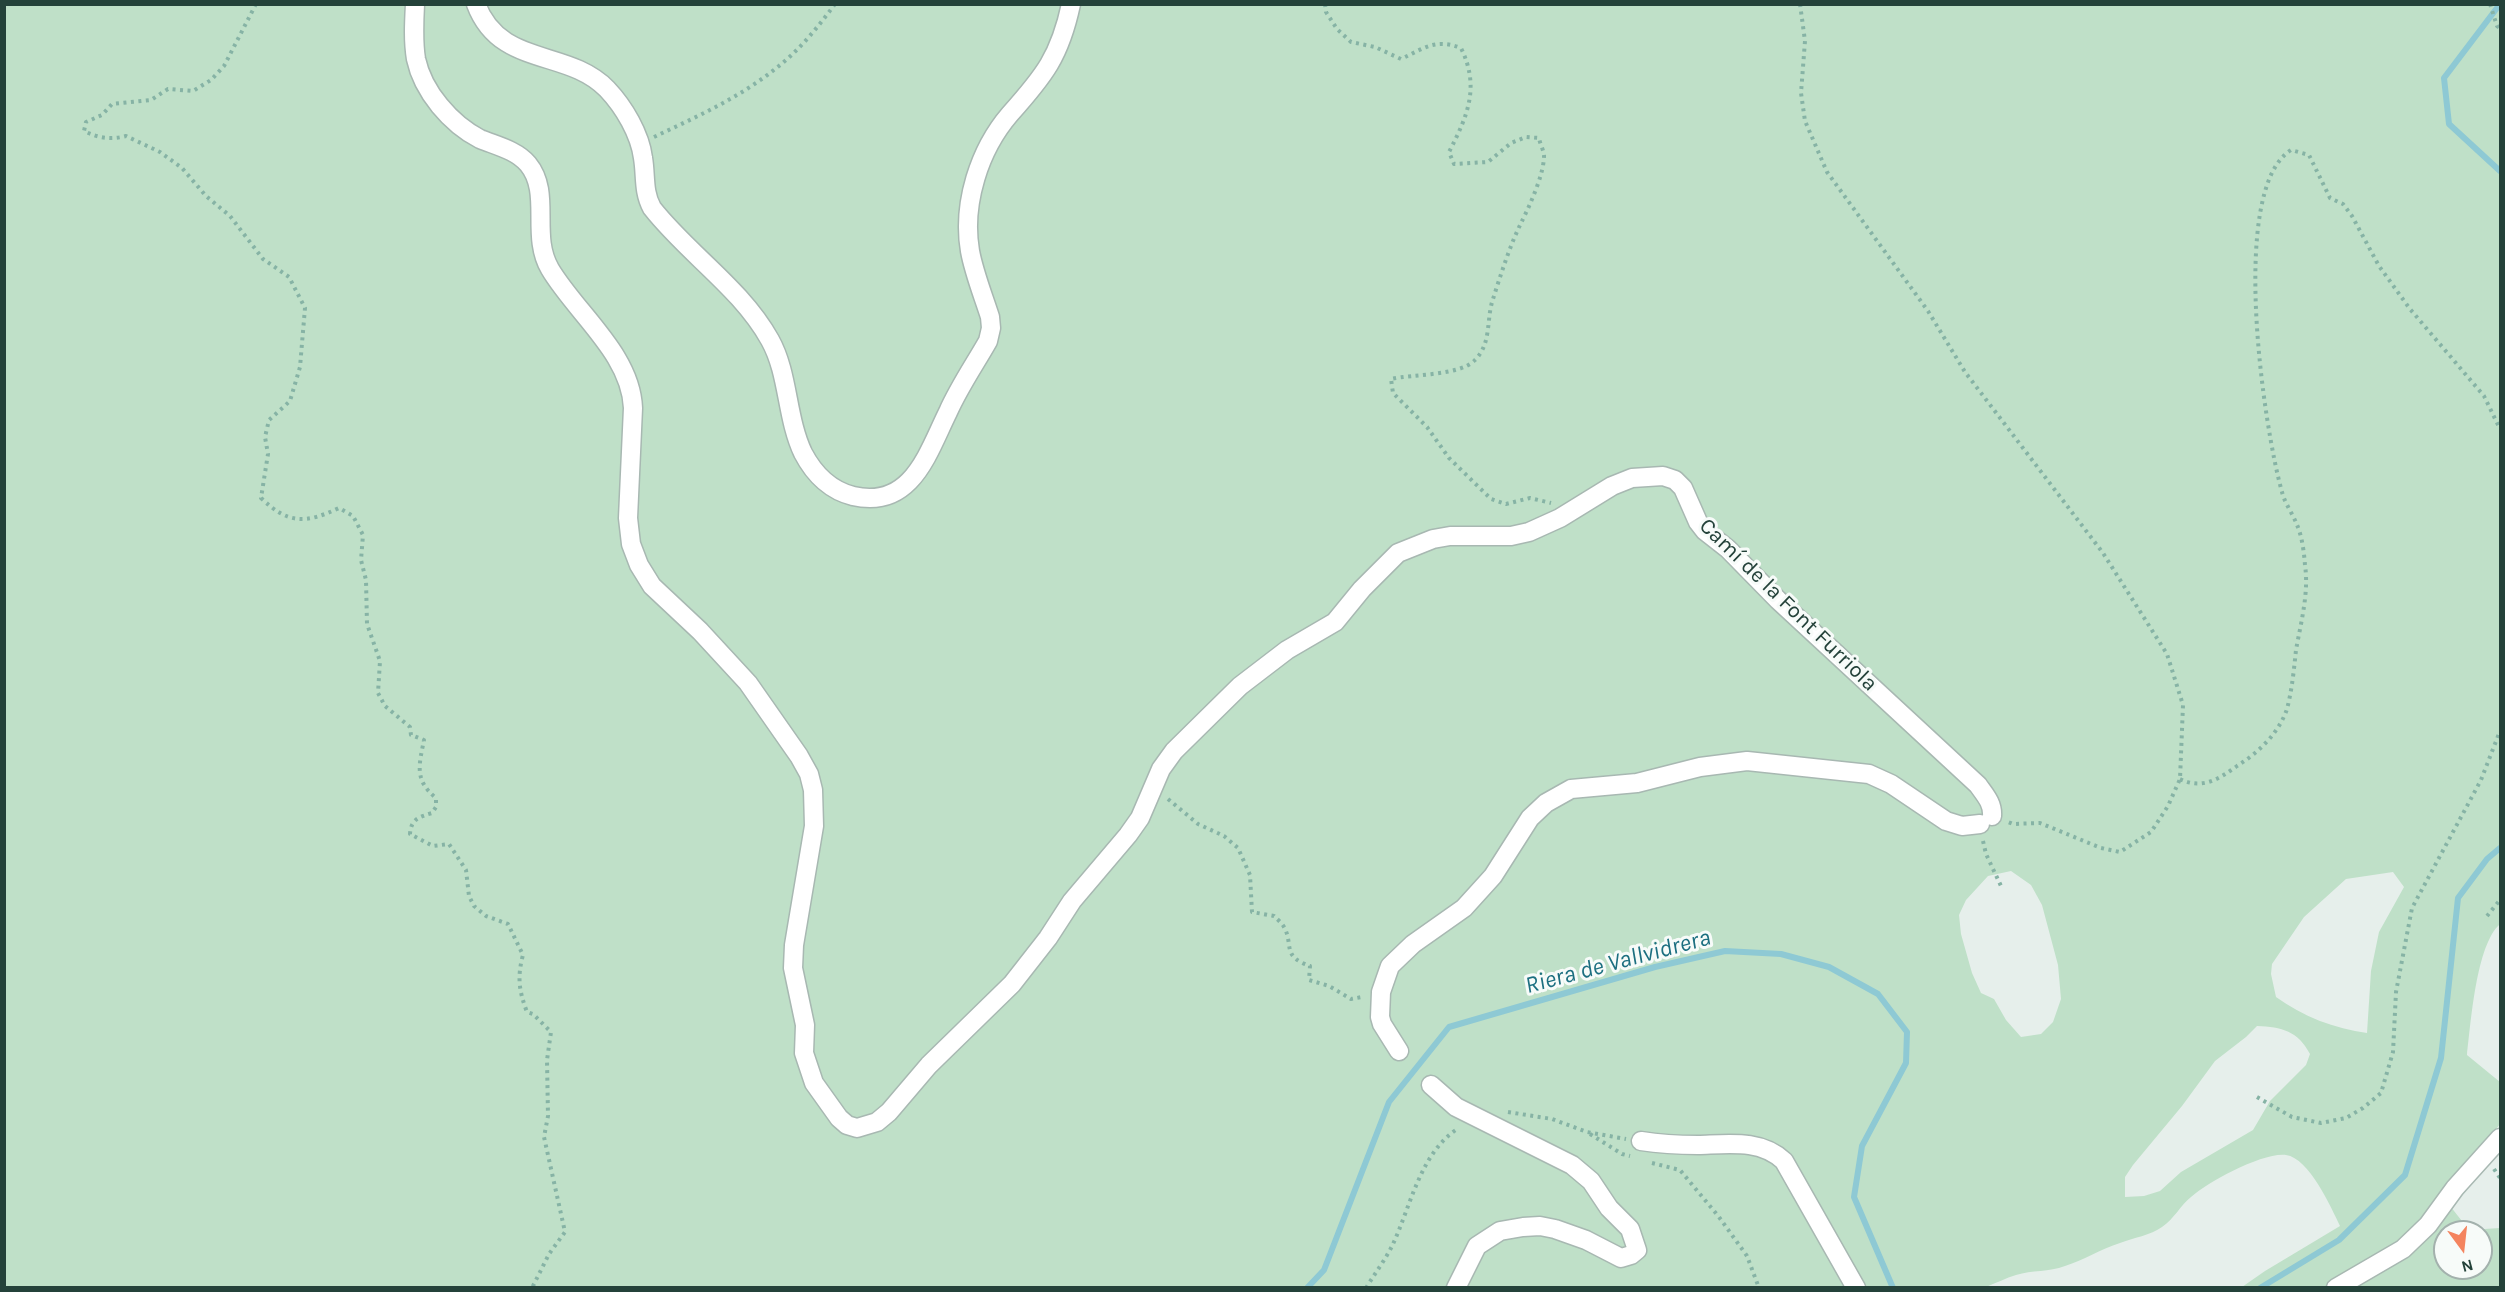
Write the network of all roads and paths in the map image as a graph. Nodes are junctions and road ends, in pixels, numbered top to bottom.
1 (256, 4) edge
2 (415, 4) edge
3 (476, 4) edge
4 (835, 4) edge
5 (1071, 4) edge
6 (1325, 4) edge
7 (1800, 4) edge
8 (2490, 4) edge
9 (2500, 28) edge
10 (640, 143) junction
11 (2500, 429) edge
12 (1576, 508) junction
13 (2500, 731) edge
14 (2180, 779) junction
15 (1153, 787) junction
16 (1986, 820) junction
17 (2001, 886) dead end
18 (2500, 900) edge
19 (2487, 916) dead end
20 (1381, 992) junction
21 (1399, 1051) dead end
22 (1431, 1085) dead end
23 (2257, 1097) dead end
24 (1477, 1117) junction
25 (1587, 1132) junction
26 (2500, 1138) edge
27 (1638, 1149) junction
28 (1645, 1161) dead end
29 (532, 1287) edge
30 (1366, 1287) edge
31 (1456, 1287) edge
32 (1759, 1287) edge
33 (1856, 1287) edge
34 (2336, 1287) edge

1 - 29 path
2 - 15 street, Camí de la Font Furriola
3 - 10 street
4 - 10 path
5 - 10 street
6 - 12 path
7 - 14 path
8 - 9 path
11 - 14 path
12 - 15 street, Camí de la Font Furriola
12 - 16 street, Camí de la Font Furriola
13 - 23 path
14 - 16 path
15 - 20 path
16 - 17 path
16 - 20 street
18 - 19 path
20 - 21 street
22 - 24 street
24 - 25 path
24 - 30 path
24 - 31 street
25 - 27 path
25 - 27 path
26 - 34 street
27 - 33 street
28 - 32 path

